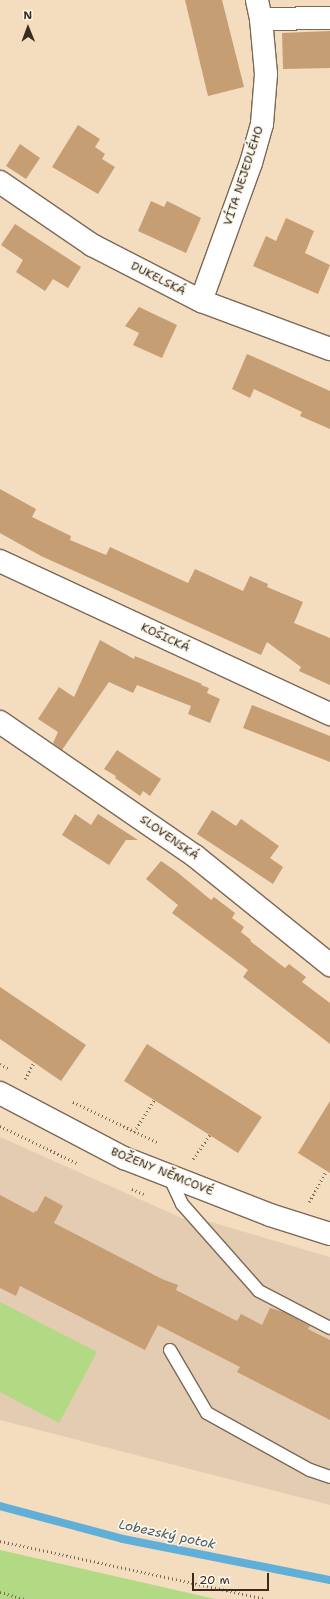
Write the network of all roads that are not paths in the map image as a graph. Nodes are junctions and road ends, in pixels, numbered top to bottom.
1 (259, 10) edge
2 (330, 18) edge
3 (0, 182) edge
4 (201, 301) junction
5 (330, 349) edge
6 (0, 561) edge
7 (330, 714) edge
8 (0, 722) edge
9 (330, 965) edge
10 (0, 1093) edge
11 (169, 1176) junction
12 (330, 1234) edge
13 (330, 1328) edge
14 (170, 1350) dead end
15 (330, 1477) edge

1 - 2 street
1 - 4 street, VÍTA NEJEDLÉHO
3 - 4 street, DUKELSKÁ
4 - 5 street, DUKELSKÁ
6 - 7 street, KOŠICKÁ
8 - 9 street, SLOVENSKÁ
10 - 11 street, BOŽENY NĚMCOVÉ
11 - 12 street, BOŽENY NĚMCOVÉ
11 - 13 lane
14 - 15 lane

